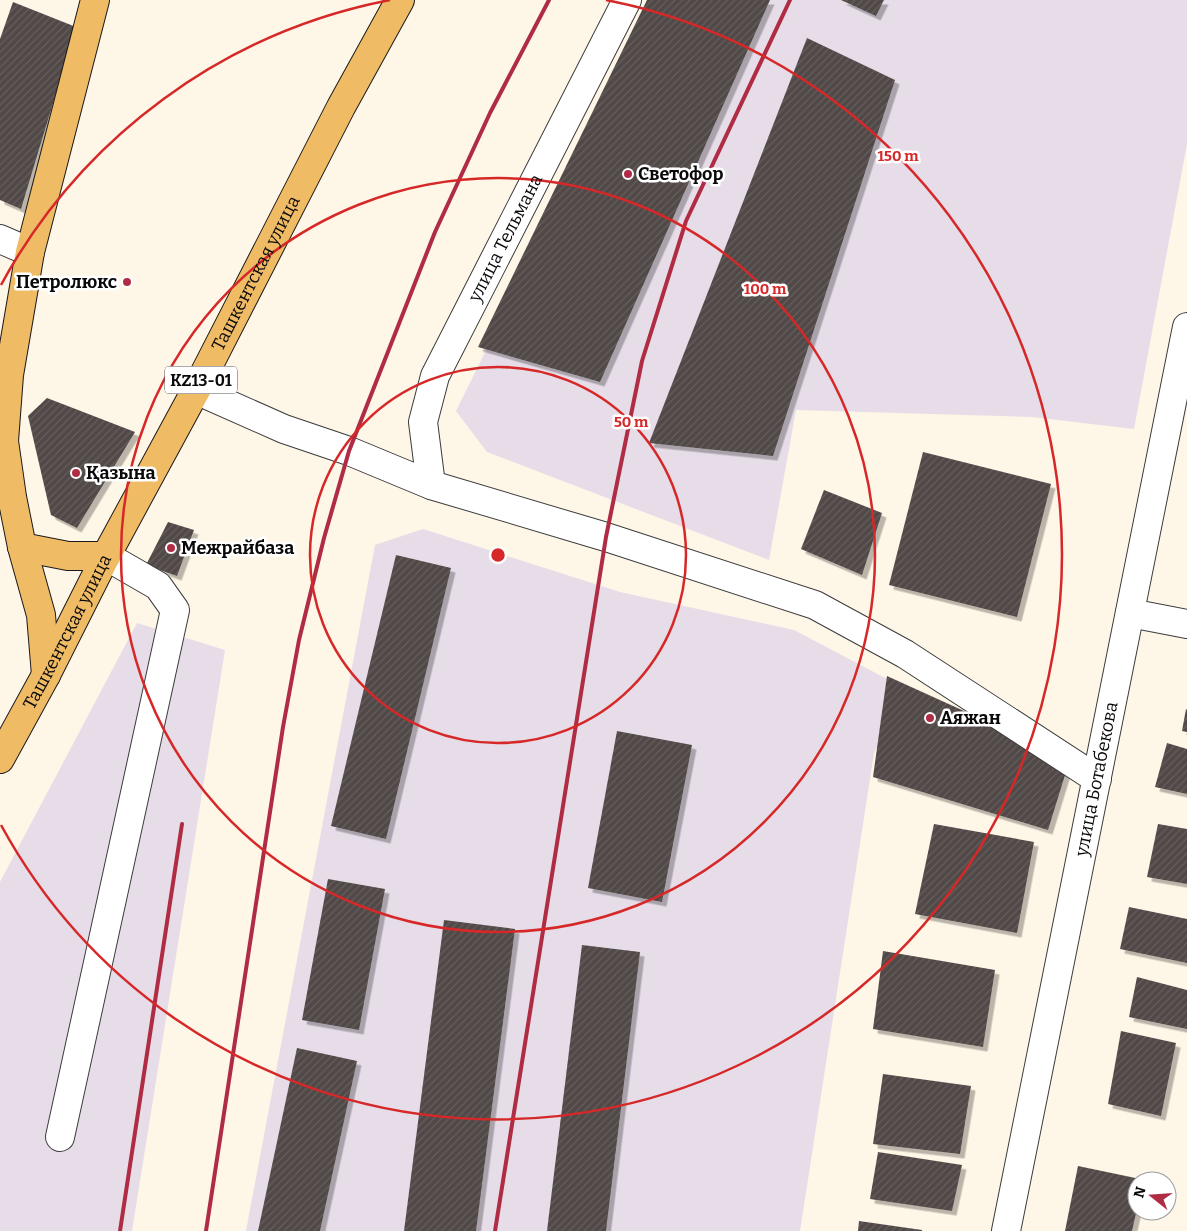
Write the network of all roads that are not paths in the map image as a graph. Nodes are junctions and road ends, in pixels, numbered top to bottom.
1 (95, 0) edge
2 (400, 0) edge
3 (627, 0) edge
4 (0, 239) edge
5 (30, 252) junction
6 (1187, 327) edge
7 (196, 390) junction
8 (431, 485) junction
9 (22, 547) junction
10 (106, 556) junction
11 (1130, 613) junction
12 (1187, 624) edge
13 (46, 675) junction
14 (0, 759) edge
15 (1097, 779) junction
16 (60, 1137) dead end
17 (1006, 1231) edge

1 - 5 main road
2 - 7 main road, Ташкентская улица / KZ13-01
3 - 8 street, улица Тельмана
4 - 5 street
5 - 9 main road
6 - 11 street, улица Ботабекова
7 - 8 street
7 - 10 main road, Ташкентская улица / KZ13-01
8 - 15 street
9 - 10 main road
9 - 13 main road
10 - 13 main road, Ташкентская улица / KZ13-01
10 - 16 street
11 - 12 street
11 - 15 street, улица Ботабекова
13 - 14 main road, Ташкентская улица / KZ13-01
15 - 17 street, улица Ботабекова

